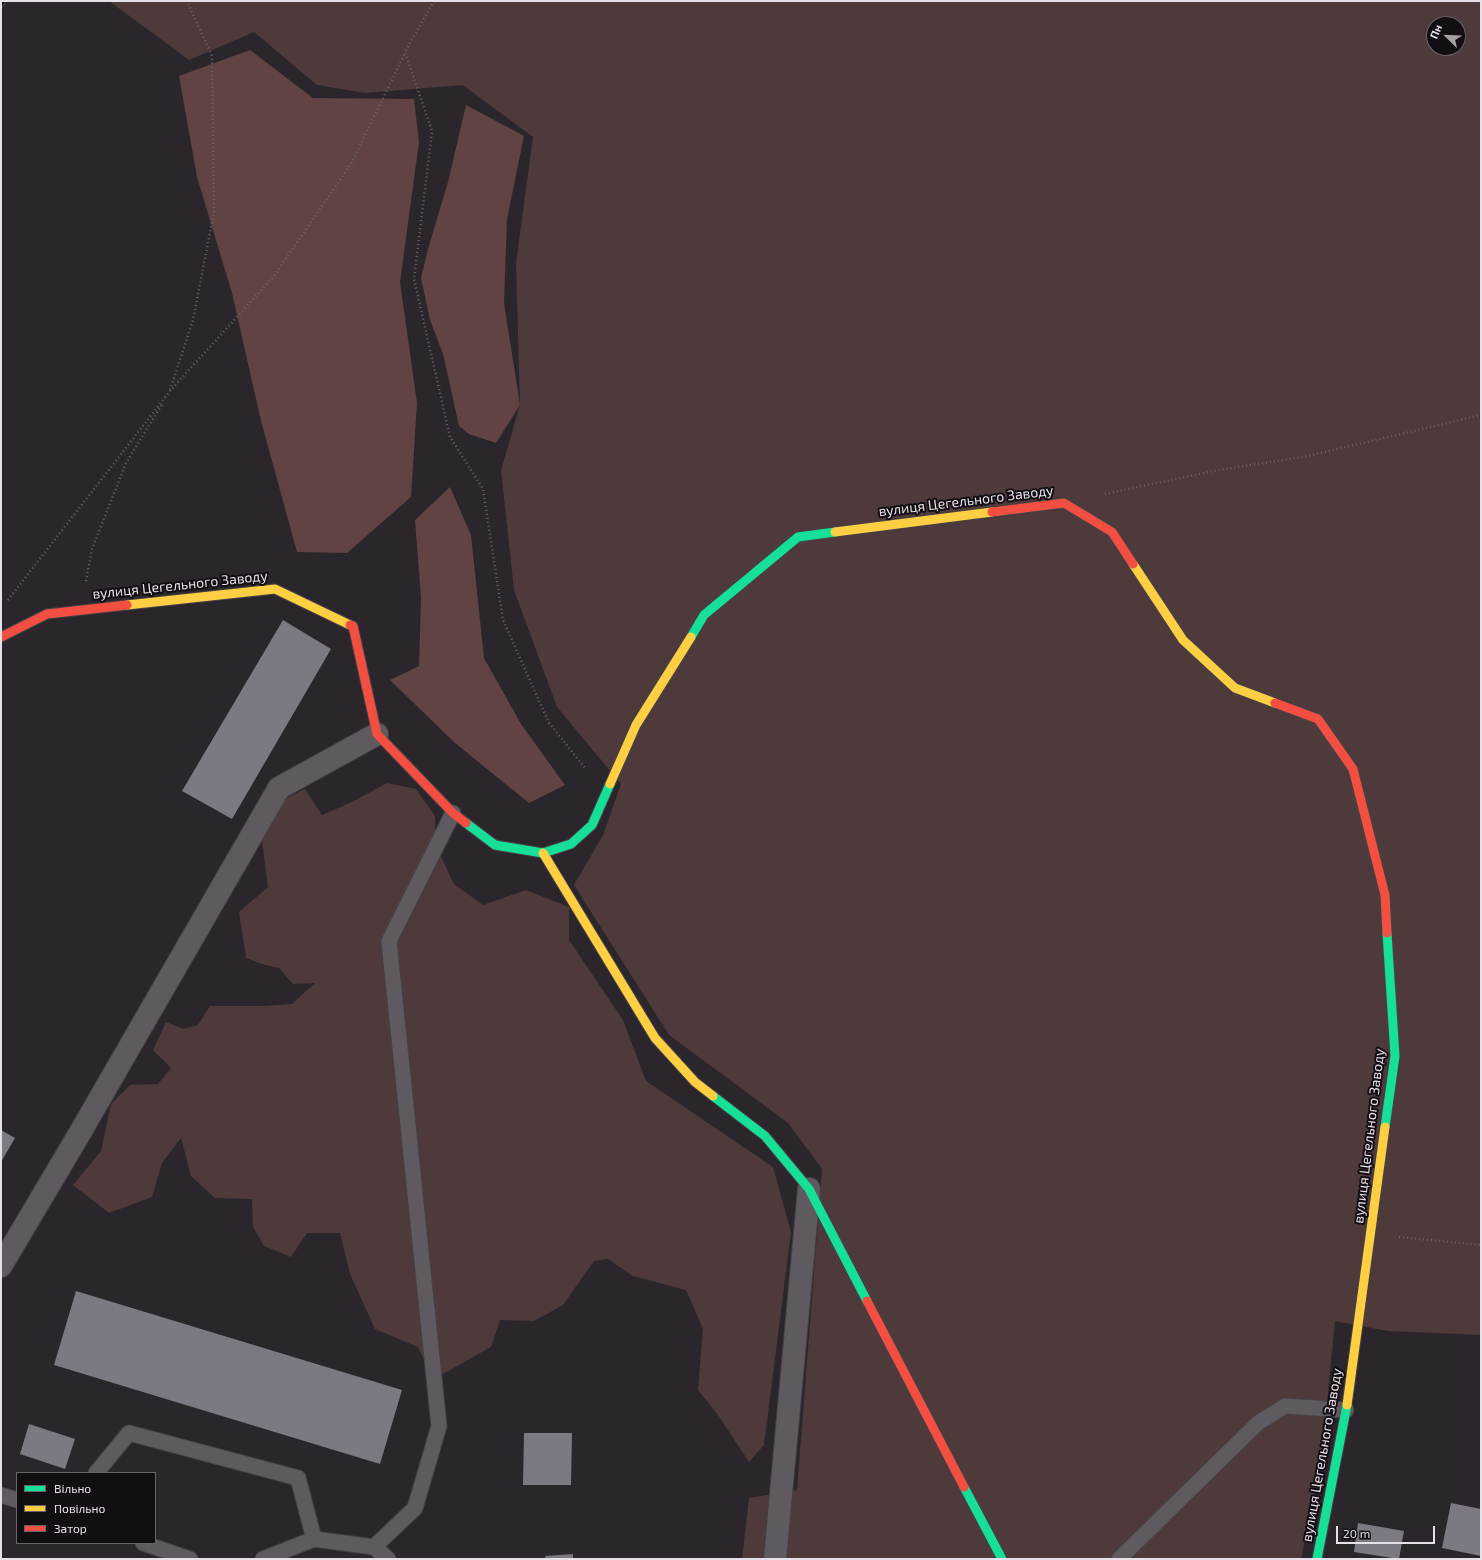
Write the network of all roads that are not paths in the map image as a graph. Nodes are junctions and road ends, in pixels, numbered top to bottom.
1 (1, 637) edge
2 (377, 734) junction
3 (453, 813) junction
4 (543, 854) junction
5 (809, 1189) junction
6 (1, 1266) edge
7 (1346, 1410) junction
8 (97, 1472) edge
9 (1, 1495) edge
10 (16, 1500) edge
11 (314, 1539) junction
12 (146, 1544) edge
13 (374, 1547) junction
14 (1003, 1558) edge
15 (190, 1559) edge
16 (263, 1559) edge
17 (388, 1559) edge
18 (775, 1559) edge
19 (1119, 1559) edge
20 (1317, 1559) edge

1 - 2 street, вулиця Цегельного Заводу
2 - 3 street
2 - 6 street
3 - 4 street
3 - 13 lane
4 - 5 street
4 - 7 street, вулиця Цегельного Заводу
5 - 14 street
5 - 18 street
7 - 19 lane
7 - 20 street, вулиця Цегельного Заводу
8 - 11 lane
9 - 10 lane
11 - 13 lane
11 - 16 lane
12 - 15 lane
13 - 17 lane

